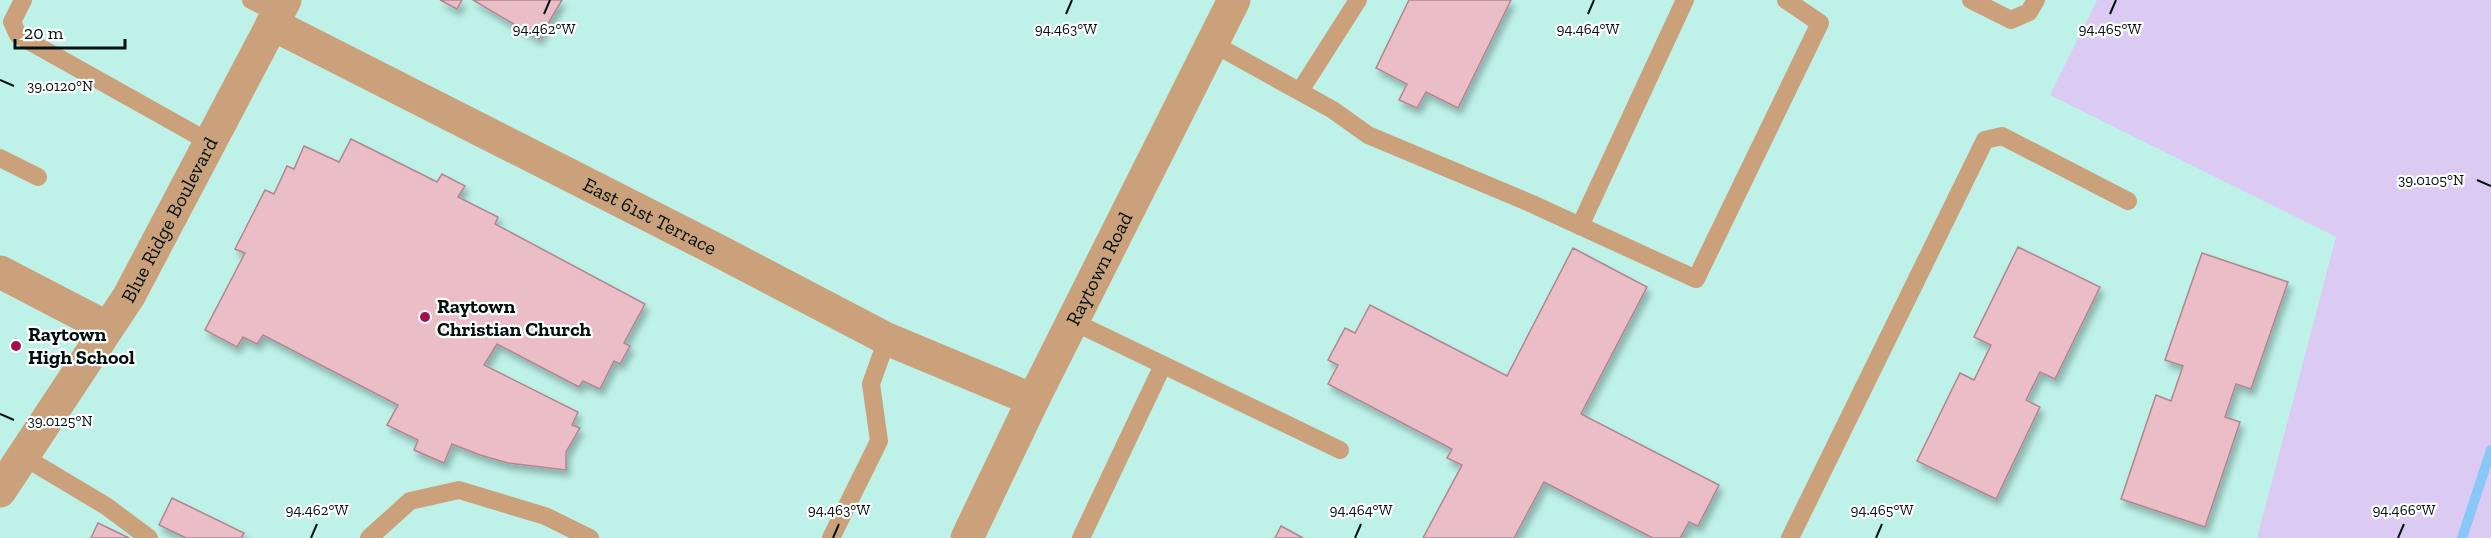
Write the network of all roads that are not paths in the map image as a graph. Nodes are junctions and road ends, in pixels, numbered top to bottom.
1 (22, 0) edge
2 (1234, 0) edge
3 (1358, 0) edge
4 (1685, 0) edge
5 (1786, 0) edge
6 (1971, 0) edge
7 (2036, 0) edge
8 (271, 9) edge
9 (1212, 43) junction
10 (1300, 91) junction
11 (209, 142) junction
12 (0, 158) edge
13 (38, 177) dead end
14 (2128, 201) dead end
15 (1580, 226) junction
16 (0, 272) edge
17 (1072, 321) junction
18 (106, 327) junction
19 (887, 339) junction
20 (1163, 365) junction
21 (1033, 400) junction
22 (1340, 450) dead end
23 (24, 457) junction
24 (0, 491) edge
25 (149, 538) edge
26 (369, 538) edge
27 (590, 538) edge
28 (831, 538) edge
29 (967, 538) edge
30 (1081, 538) edge
31 (1790, 538) edge

1 - 11 lane
2 - 9 street, Raytown Road
3 - 10 lane
4 - 15 lane
5 - 15 lane
6 - 7 lane
8 - 11 street, Blue Ridge Boulevard
8 - 19 street, East 61st Terrace
9 - 10 lane
9 - 17 street, Raytown Road
10 - 15 lane
11 - 18 street, Blue Ridge Boulevard
12 - 13 lane
14 - 31 lane
16 - 18 street
17 - 20 lane
17 - 21 street, Raytown Road
18 - 23 street, Blue Ridge Boulevard
19 - 21 street, East 61st Terrace
19 - 28 lane
20 - 22 lane
20 - 30 lane
21 - 29 street, Raytown Road
23 - 24 street, Blue Ridge Boulevard
23 - 25 lane
26 - 27 lane

